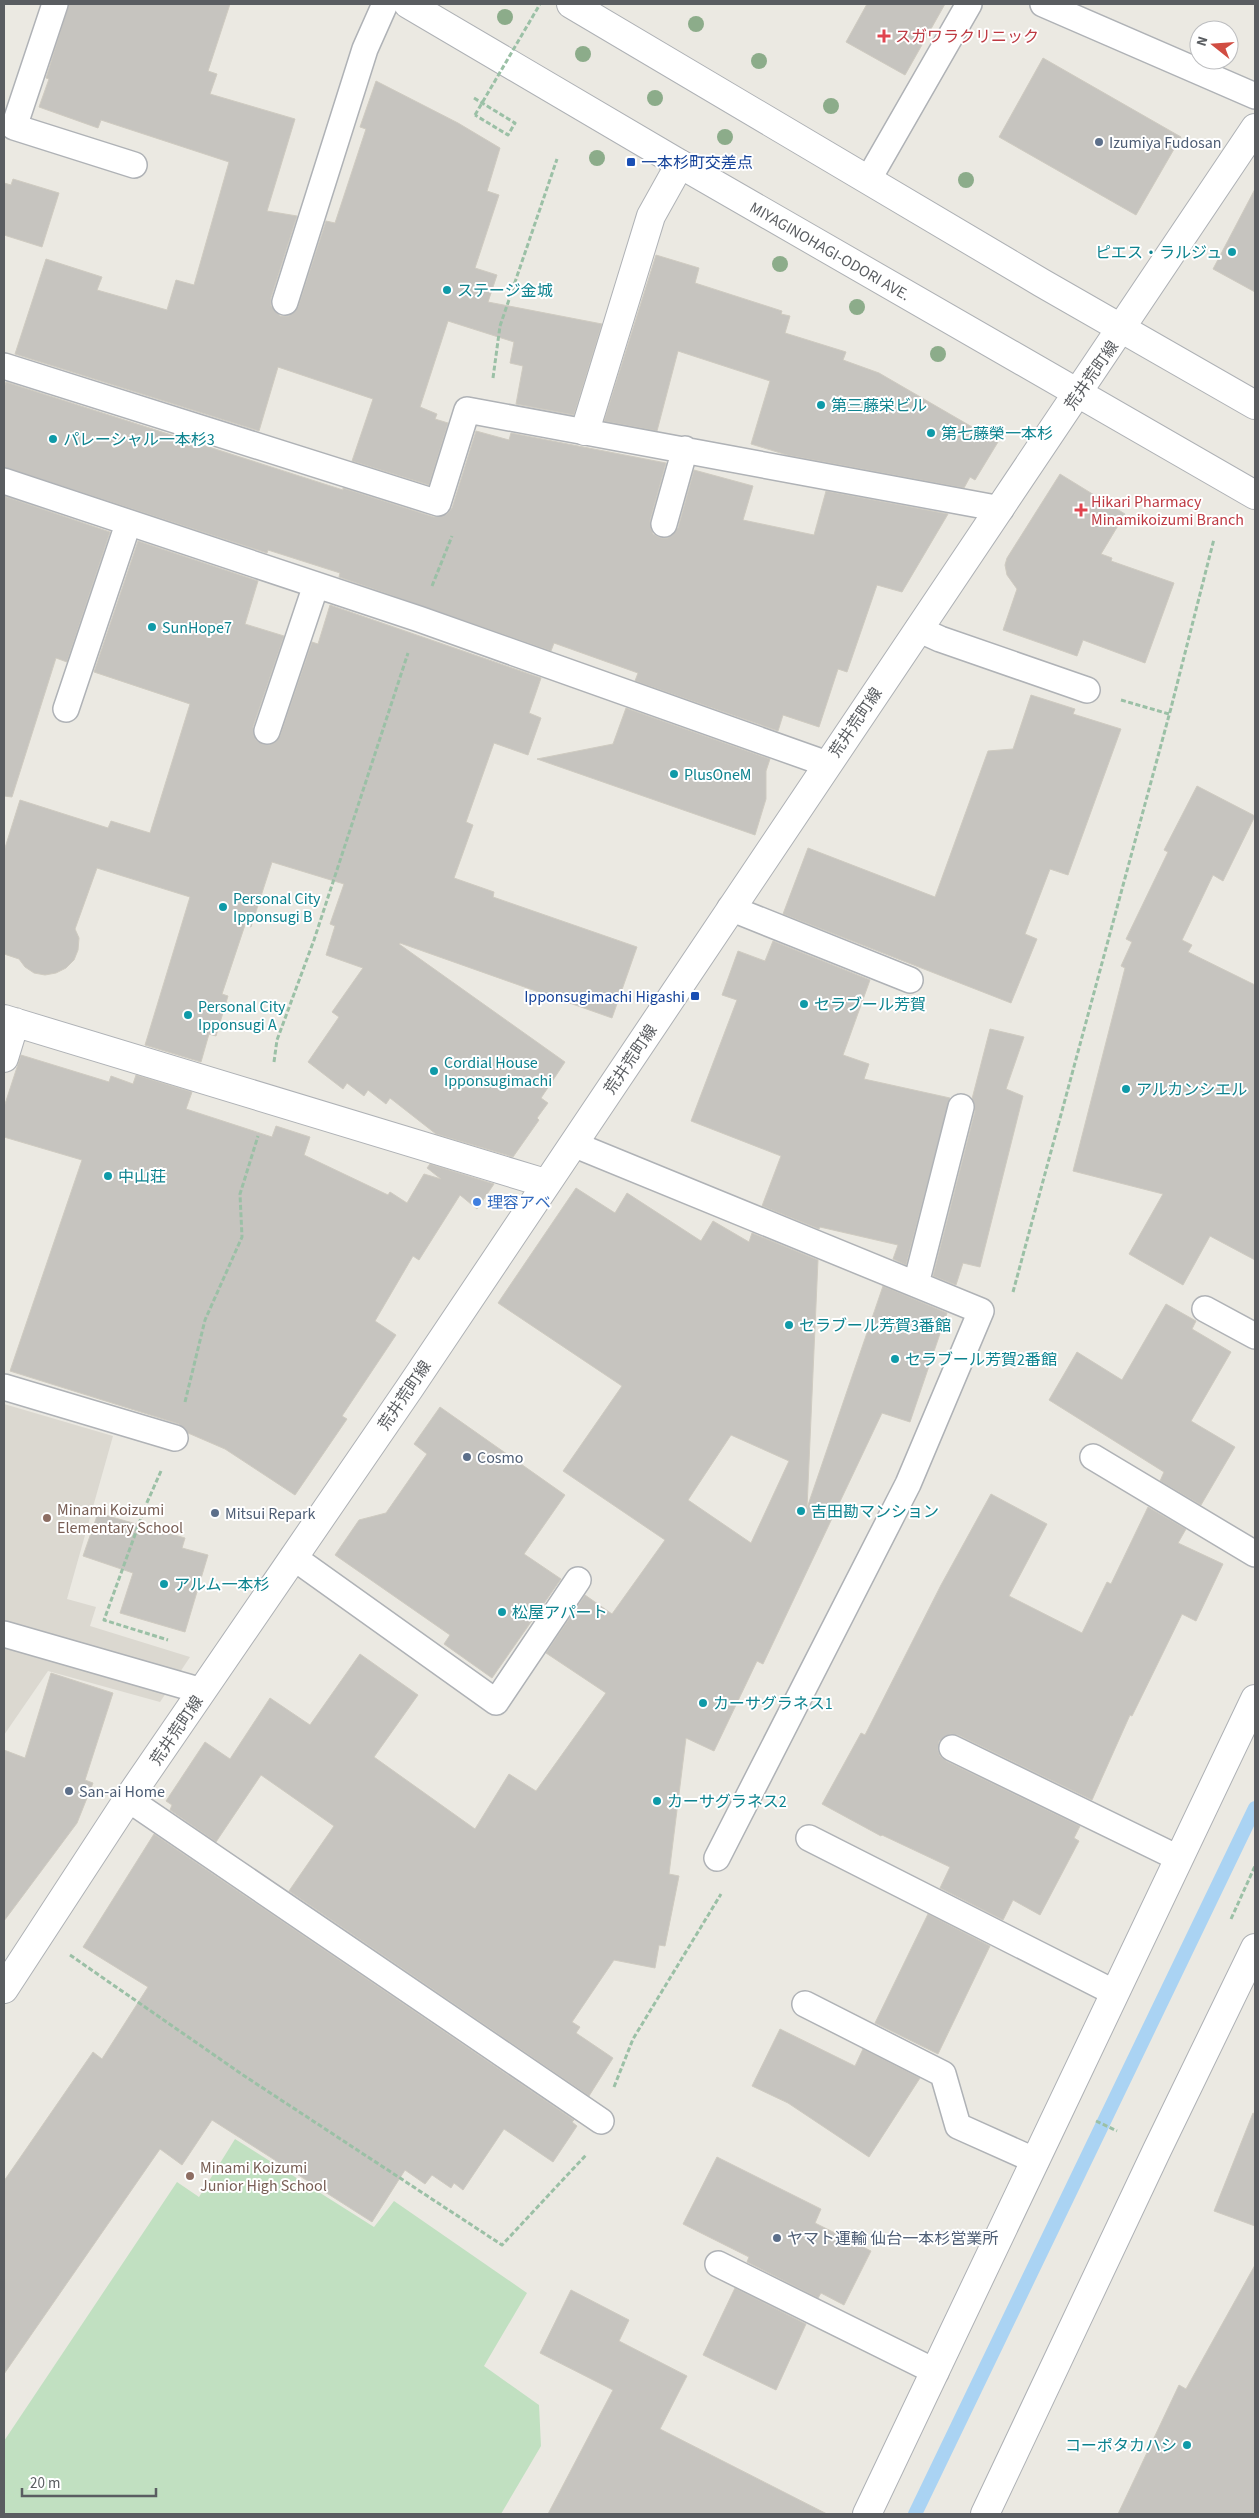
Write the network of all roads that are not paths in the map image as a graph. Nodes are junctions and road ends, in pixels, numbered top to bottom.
1 (55, 4) edge
2 (385, 4) edge
3 (408, 4) edge
4 (572, 4) edge
5 (969, 4) edge
6 (1043, 4) edge
7 (1255, 96) edge
8 (1255, 128) edge
9 (680, 164) junction
10 (134, 165) dead end
11 (868, 180) junction
12 (285, 302) dead end
13 (1123, 328) junction
14 (4, 366) edge
15 (1079, 392) junction
16 (1255, 405) edge
17 (585, 431) junction
18 (685, 449) junction
19 (4, 481) edge
20 (1255, 495) edge
21 (1001, 508) junction
22 (128, 524) junction
23 (664, 524) dead end
24 (316, 586) junction
25 (918, 629) junction
26 (1087, 690) road end
27 (66, 709) dead end
28 (267, 732) dead end
29 (828, 764) junction
30 (730, 908) junction
31 (910, 980) dead end
32 (9, 1020) edge
33 (4, 1058) edge
34 (961, 1107) dead end
35 (573, 1144) junction
36 (545, 1183) junction
37 (916, 1284) junction
38 (1205, 1308) dead end
39 (1255, 1336) edge
40 (4, 1387) edge
41 (175, 1438) dead end
42 (1093, 1457) dead end
43 (1255, 1554) edge
44 (293, 1557) junction
45 (578, 1580) dead end
46 (4, 1634) edge
47 (202, 1691) junction
48 (1255, 1699) edge
49 (952, 1748) dead end
50 (128, 1800) junction
51 (809, 1838) dead end
52 (717, 1858) dead end
53 (1178, 1858) junction
54 (1255, 1948) edge
55 (4, 1989) edge
56 (1115, 1993) junction
57 (805, 2004) dead end
58 (601, 2121) road end
59 (1036, 2161) junction
60 (718, 2264) dead end
61 (936, 2372) junction
62 (867, 2514) edge
63 (985, 2514) edge

1 - 10 lane
2 - 12 lane
3 - 9 street, MIYAGINOHAGI-ODORI AVE.
4 - 11 street
5 - 11 lane
6 - 7 lane
8 - 13 street, 荒井荒町線
9 - 15 street, MIYAGINOHAGI-ODORI AVE.
9 - 17 street
11 - 13 street
13 - 15 street, 荒井荒町線
13 - 16 street
14 - 17 lane
15 - 20 street, MIYAGINOHAGI-ODORI AVE.
15 - 21 street, 荒井荒町線
17 - 18 lane
18 - 21 lane
18 - 23 lane
19 - 22 lane
21 - 25 street, 荒井荒町線
22 - 24 lane
22 - 27 lane
24 - 28 lane
24 - 29 lane
25 - 26 lane
25 - 29 street, 荒井荒町線
29 - 30 street, 荒井荒町線
30 - 31 lane
30 - 35 street, 荒井荒町線
32 - 33 street
32 - 36 street
34 - 37 lane
35 - 36 street, 荒井荒町線
35 - 37 lane
36 - 44 street, 荒井荒町線
37 - 52 lane
38 - 39 lane
40 - 41 lane
42 - 43 lane
44 - 45 lane
44 - 47 street, 荒井荒町線
46 - 47 lane
47 - 50 street, 荒井荒町線
48 - 53 street
49 - 53 lane
50 - 55 street, 荒井荒町線
50 - 58 lane
51 - 56 lane
53 - 56 street
54 - 63 street
56 - 59 street
57 - 59 lane
59 - 61 street
60 - 61 lane
61 - 62 street

